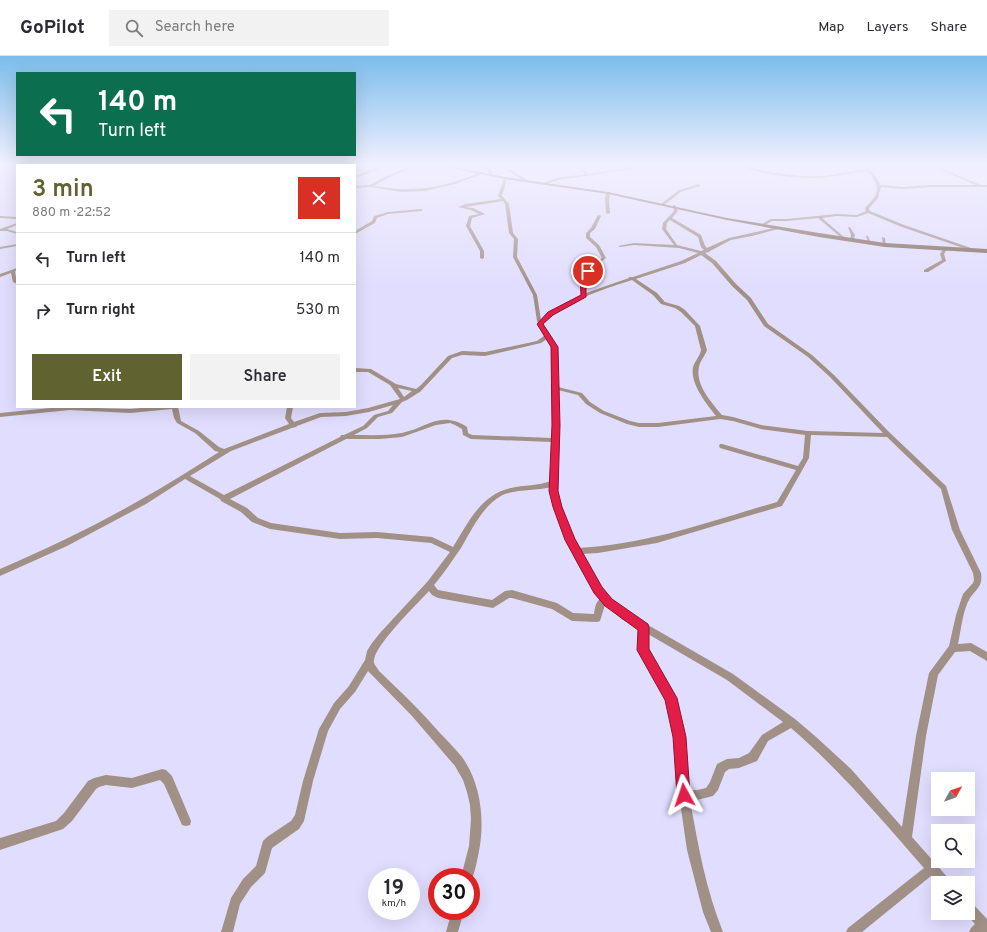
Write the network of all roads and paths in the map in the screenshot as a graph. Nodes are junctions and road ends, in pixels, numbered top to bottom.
1 (463, 206) edge
2 (507, 206) edge
3 (607, 206) edge
4 (674, 206) joint
5 (870, 206) edge
6 (421, 210) dead end
7 (868, 212) junction
8 (608, 213) dead end
9 (600, 216) dead end
10 (0, 217) edge
11 (819, 217) junction
12 (16, 218) edge
13 (671, 218) junction
14 (16, 224) edge
15 (762, 225) junction
16 (777, 228) junction
17 (849, 228) dead end
18 (1, 230) edge
19 (356, 232) edge
20 (16, 233) edge
21 (867, 237) dead end
22 (883, 238) dead end
23 (844, 239) junction
24 (852, 240) junction
25 (870, 243) junction
26 (16, 245) edge
27 (884, 245) junction
28 (620, 246) dead end
29 (678, 247) junction
30 (0, 248) edge
31 (945, 249) junction
32 (970, 249) junction
33 (987, 251) edge
34 (705, 252) junction
35 (482, 258) dead end
36 (15, 270) edge
37 (926, 271) dead end
38 (0, 276) edge
39 (631, 278) junction
40 (16, 282) edge
41 (584, 296) junction
42 (540, 324) junction
43 (548, 335) junction
44 (356, 370) edge
45 (392, 384) junction
46 (556, 388) junction
47 (418, 391) junction
48 (402, 400) junction
49 (70, 408) edge
50 (70, 408) edge
51 (164, 408) edge
52 (175, 408) edge
53 (290, 408) edge
54 (0, 415) edge
55 (720, 417) junction
56 (294, 426) junction
57 (808, 433) junction
58 (889, 435) junction
59 (343, 437) junction
60 (555, 440) junction
61 (722, 446) dead end
62 (224, 452) junction
63 (800, 469) junction
64 (186, 476) junction
65 (554, 483) junction
66 (223, 499) junction
67 (454, 550) junction
68 (576, 552) junction
69 (0, 573) edge
70 (429, 585) junction
71 (606, 600) junction
72 (644, 628) junction
73 (953, 648) junction
74 (987, 657) edge
75 (369, 661) junction
76 (792, 722) junction
77 (684, 795) junction
78 (186, 820) dead end
79 (906, 839) junction
80 (0, 844) edge
81 (469, 868) edge
82 (931, 869) junction
83 (938, 876) edge
84 (975, 918) edge
85 (455, 920) edge
86 (982, 928) edge
87 (227, 932) edge
88 (452, 932) edge
89 (717, 932) edge
90 (852, 932) edge

1 - 35 street
2 - 42 street
3 - 8 street
4 - 13 street
4 - 15 main road
5 - 7 street
6 - 19 street
7 - 11 street
7 - 32 street
9 - 41 street
10 - 12 street
11 - 15 street
11 - 23 street
13 - 29 street
13 - 34 street
14 - 18 street
15 - 16 main road
16 - 23 main road
16 - 34 street
17 - 24 street
18 - 20 street
21 - 25 street
22 - 27 street
23 - 24 main road
24 - 25 main road
25 - 27 main road
26 - 30 street
27 - 31 main road
28 - 29 street
29 - 34 street
31 - 32 main road
31 - 37 street
32 - 33 main road
34 - 39 street
34 - 58 street
36 - 38 street
36 - 40 street
39 - 41 street
39 - 55 street
41 - 42 street
42 - 43 street
43 - 46 street
43 - 47 street
44 - 45 street
45 - 47 street
45 - 48 street
46 - 55 street
46 - 60 street
47 - 48 street
48 - 56 street
48 - 59 street
49 - 54 street
50 - 51 street
52 - 62 street
53 - 56 street
55 - 57 street
56 - 62 street
57 - 58 street
57 - 63 street
58 - 73 street
59 - 60 street
59 - 66 street
60 - 65 street
61 - 63 street
62 - 64 street
63 - 68 street
64 - 66 street
64 - 69 street
65 - 67 street
65 - 68 street
66 - 67 street
67 - 70 street
68 - 71 street
70 - 71 street
70 - 75 street
71 - 72 street
72 - 76 street
72 - 77 street
73 - 74 street
73 - 79 street
75 - 81 street
75 - 87 street
76 - 77 street
76 - 79 street
77 - 89 street
78 - 80 street
79 - 82 street
82 - 83 street
82 - 90 street
84 - 86 street
85 - 88 street

